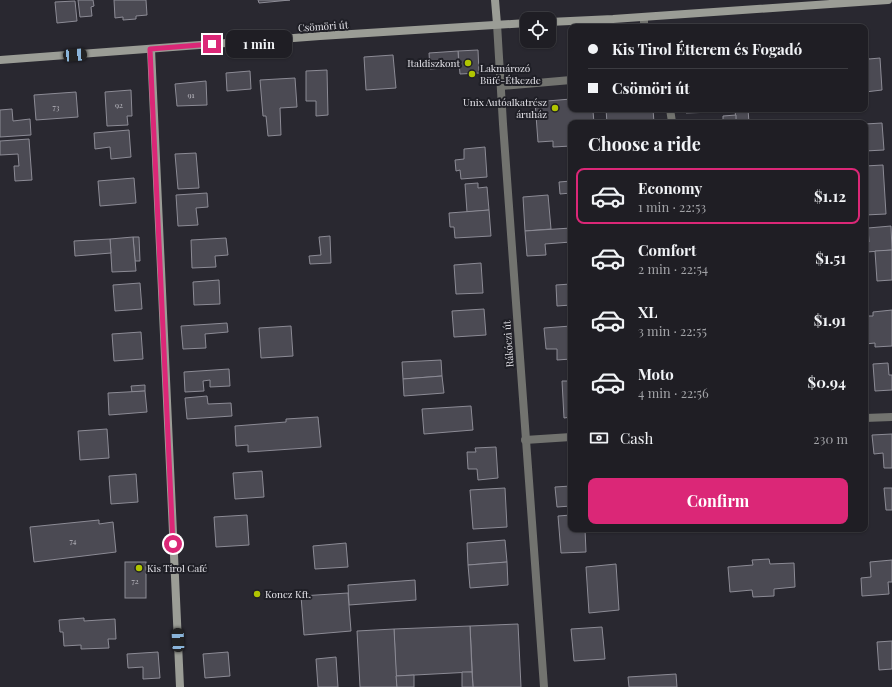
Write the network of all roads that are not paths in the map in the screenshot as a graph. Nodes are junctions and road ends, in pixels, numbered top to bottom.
1 (495, 0) edge
2 (888, 0) edge
3 (644, 17) junction
4 (556, 22) edge
5 (520, 23) edge
6 (497, 24) junction
7 (644, 24) edge
8 (150, 49) junction
9 (0, 60) edge
10 (568, 80) edge
11 (501, 86) junction
12 (892, 416) edge
13 (868, 418) edge
14 (568, 437) edge
15 (525, 440) junction
16 (180, 687) edge
17 (544, 687) edge

1 - 6 main road, Rákóczi út
2 - 3 main road
3 - 4 main road
3 - 7 street
5 - 6 main road, Csömöri út
6 - 8 main road, Csömöri út
6 - 11 street, Rákóczi út
8 - 9 main road, Csömöri út
8 - 16 main road
10 - 11 street
11 - 15 street, Rákóczi út
12 - 13 street
14 - 15 street
15 - 17 street, Rákóczi út

